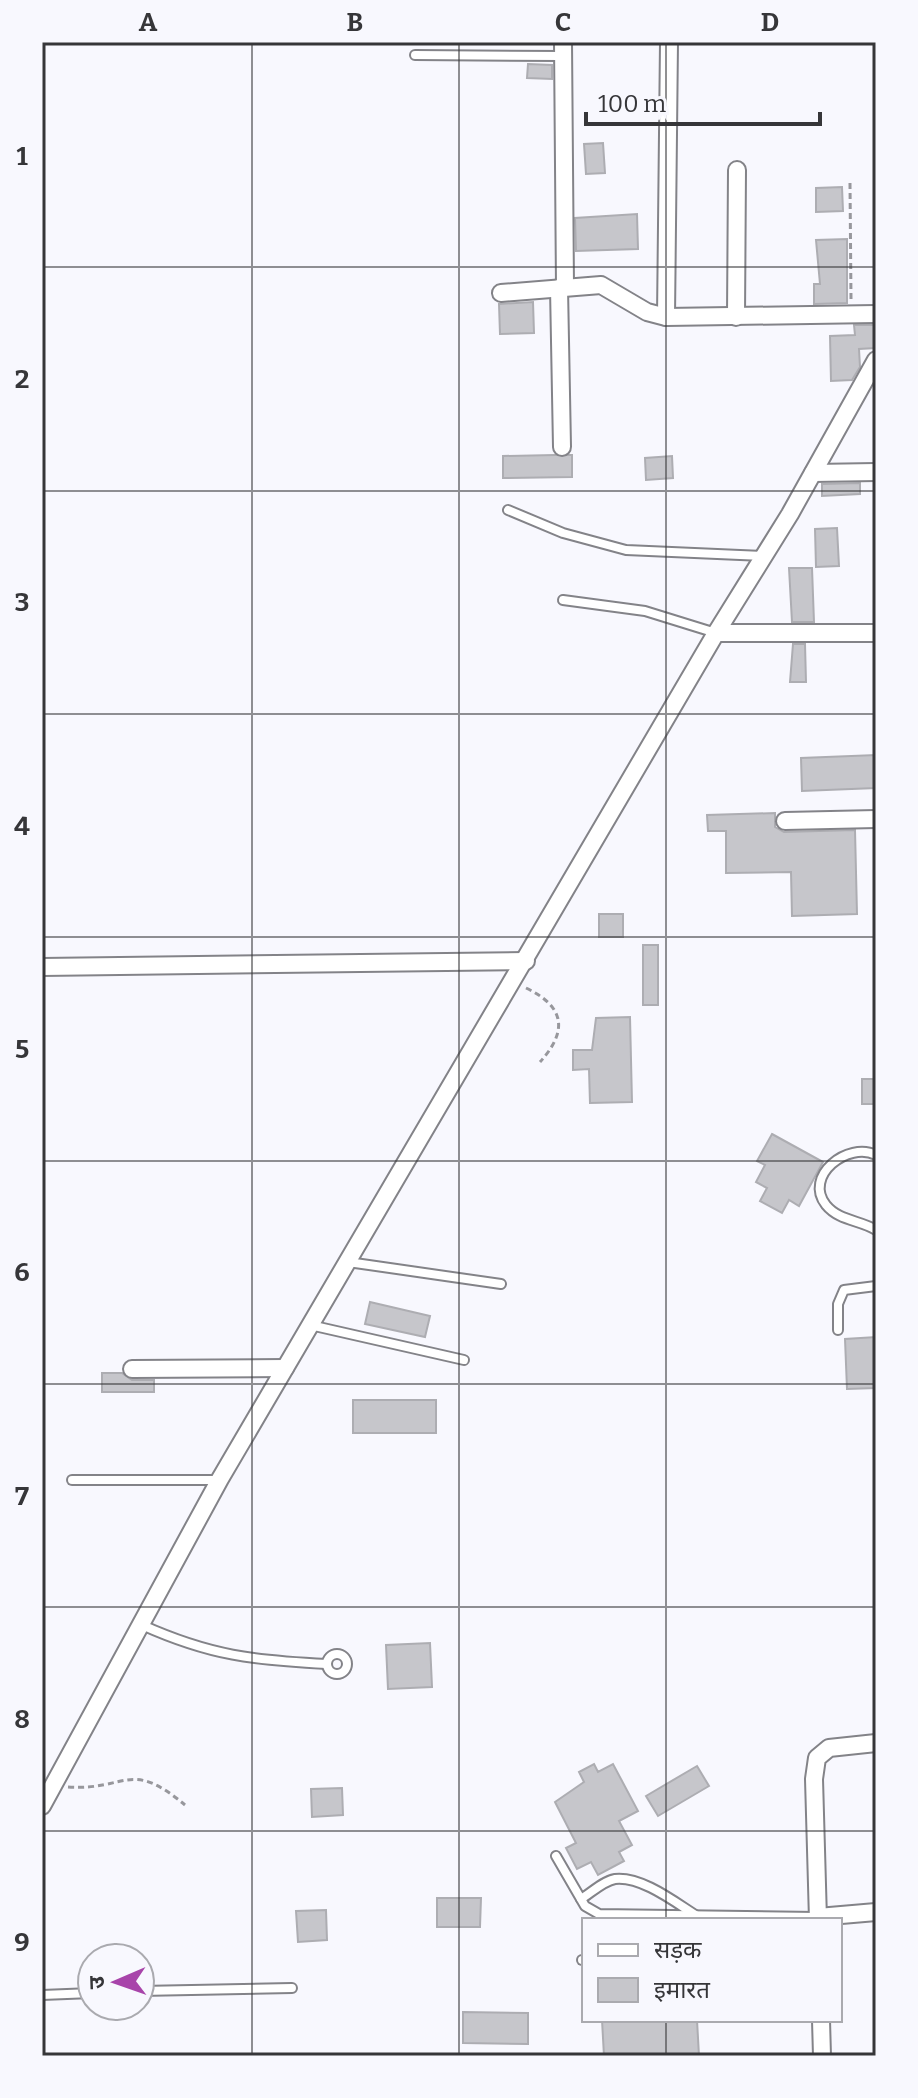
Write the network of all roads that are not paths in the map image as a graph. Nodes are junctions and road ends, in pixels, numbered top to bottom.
1 (669, 42) edge
2 (563, 49) edge
3 (415, 55) dead end
4 (737, 170) dead end
5 (562, 287) junction
6 (501, 293) dead end
7 (876, 314) edge
8 (666, 317) junction
9 (736, 317) junction
10 (876, 360) edge
11 (562, 447) dead end
12 (876, 472) edge
13 (813, 473) junction
14 (508, 510) dead end
15 (764, 556) junction
16 (563, 600) dead end
17 (716, 633) junction
18 (876, 633) edge
19 (876, 819) edge
20 (785, 821) dead end
21 (526, 961) junction
22 (42, 967) edge
23 (876, 1155) edge
24 (875, 1226) edge
25 (347, 1261) junction
26 (501, 1284) dead end
27 (876, 1286) edge
28 (310, 1325) junction
29 (838, 1330) dead end
30 (464, 1360) dead end
31 (285, 1368) junction
32 (132, 1369) dead end
33 (220, 1479) junction
34 (72, 1480) dead end
35 (142, 1625) junction
36 (327, 1664) dead end
37 (876, 1743) edge
38 (42, 1806) edge
39 (556, 1856) dead end
40 (581, 1899) junction
41 (876, 1912) edge
42 (698, 1917) junction
43 (818, 1918) edge
44 (292, 1988) dead end
45 (156, 1991) edge
46 (76, 1994) edge
47 (42, 1995) edge
48 (821, 2022) edge
49 (822, 2056) edge

1 - 8 street
2 - 3 lane
2 - 5 street
4 - 9 street
5 - 6 street
5 - 8 street
5 - 11 street
7 - 9 street
8 - 9 street
10 - 13 street
12 - 13 street
13 - 15 street
14 - 15 lane
15 - 17 street
16 - 17 lane
17 - 18 street
17 - 21 street
19 - 20 street
21 - 22 street
21 - 25 street
23 - 24 lane
25 - 26 lane
25 - 28 street
27 - 29 lane
28 - 30 lane
28 - 31 street
31 - 32 street
31 - 33 street
33 - 34 lane
33 - 35 street
35 - 36 lane
35 - 38 street
37 - 43 street
39 - 40 lane
40 - 42 lane
40 - 42 lane
41 - 43 street
42 - 43 lane
44 - 45 lane
46 - 47 lane
48 - 49 street

